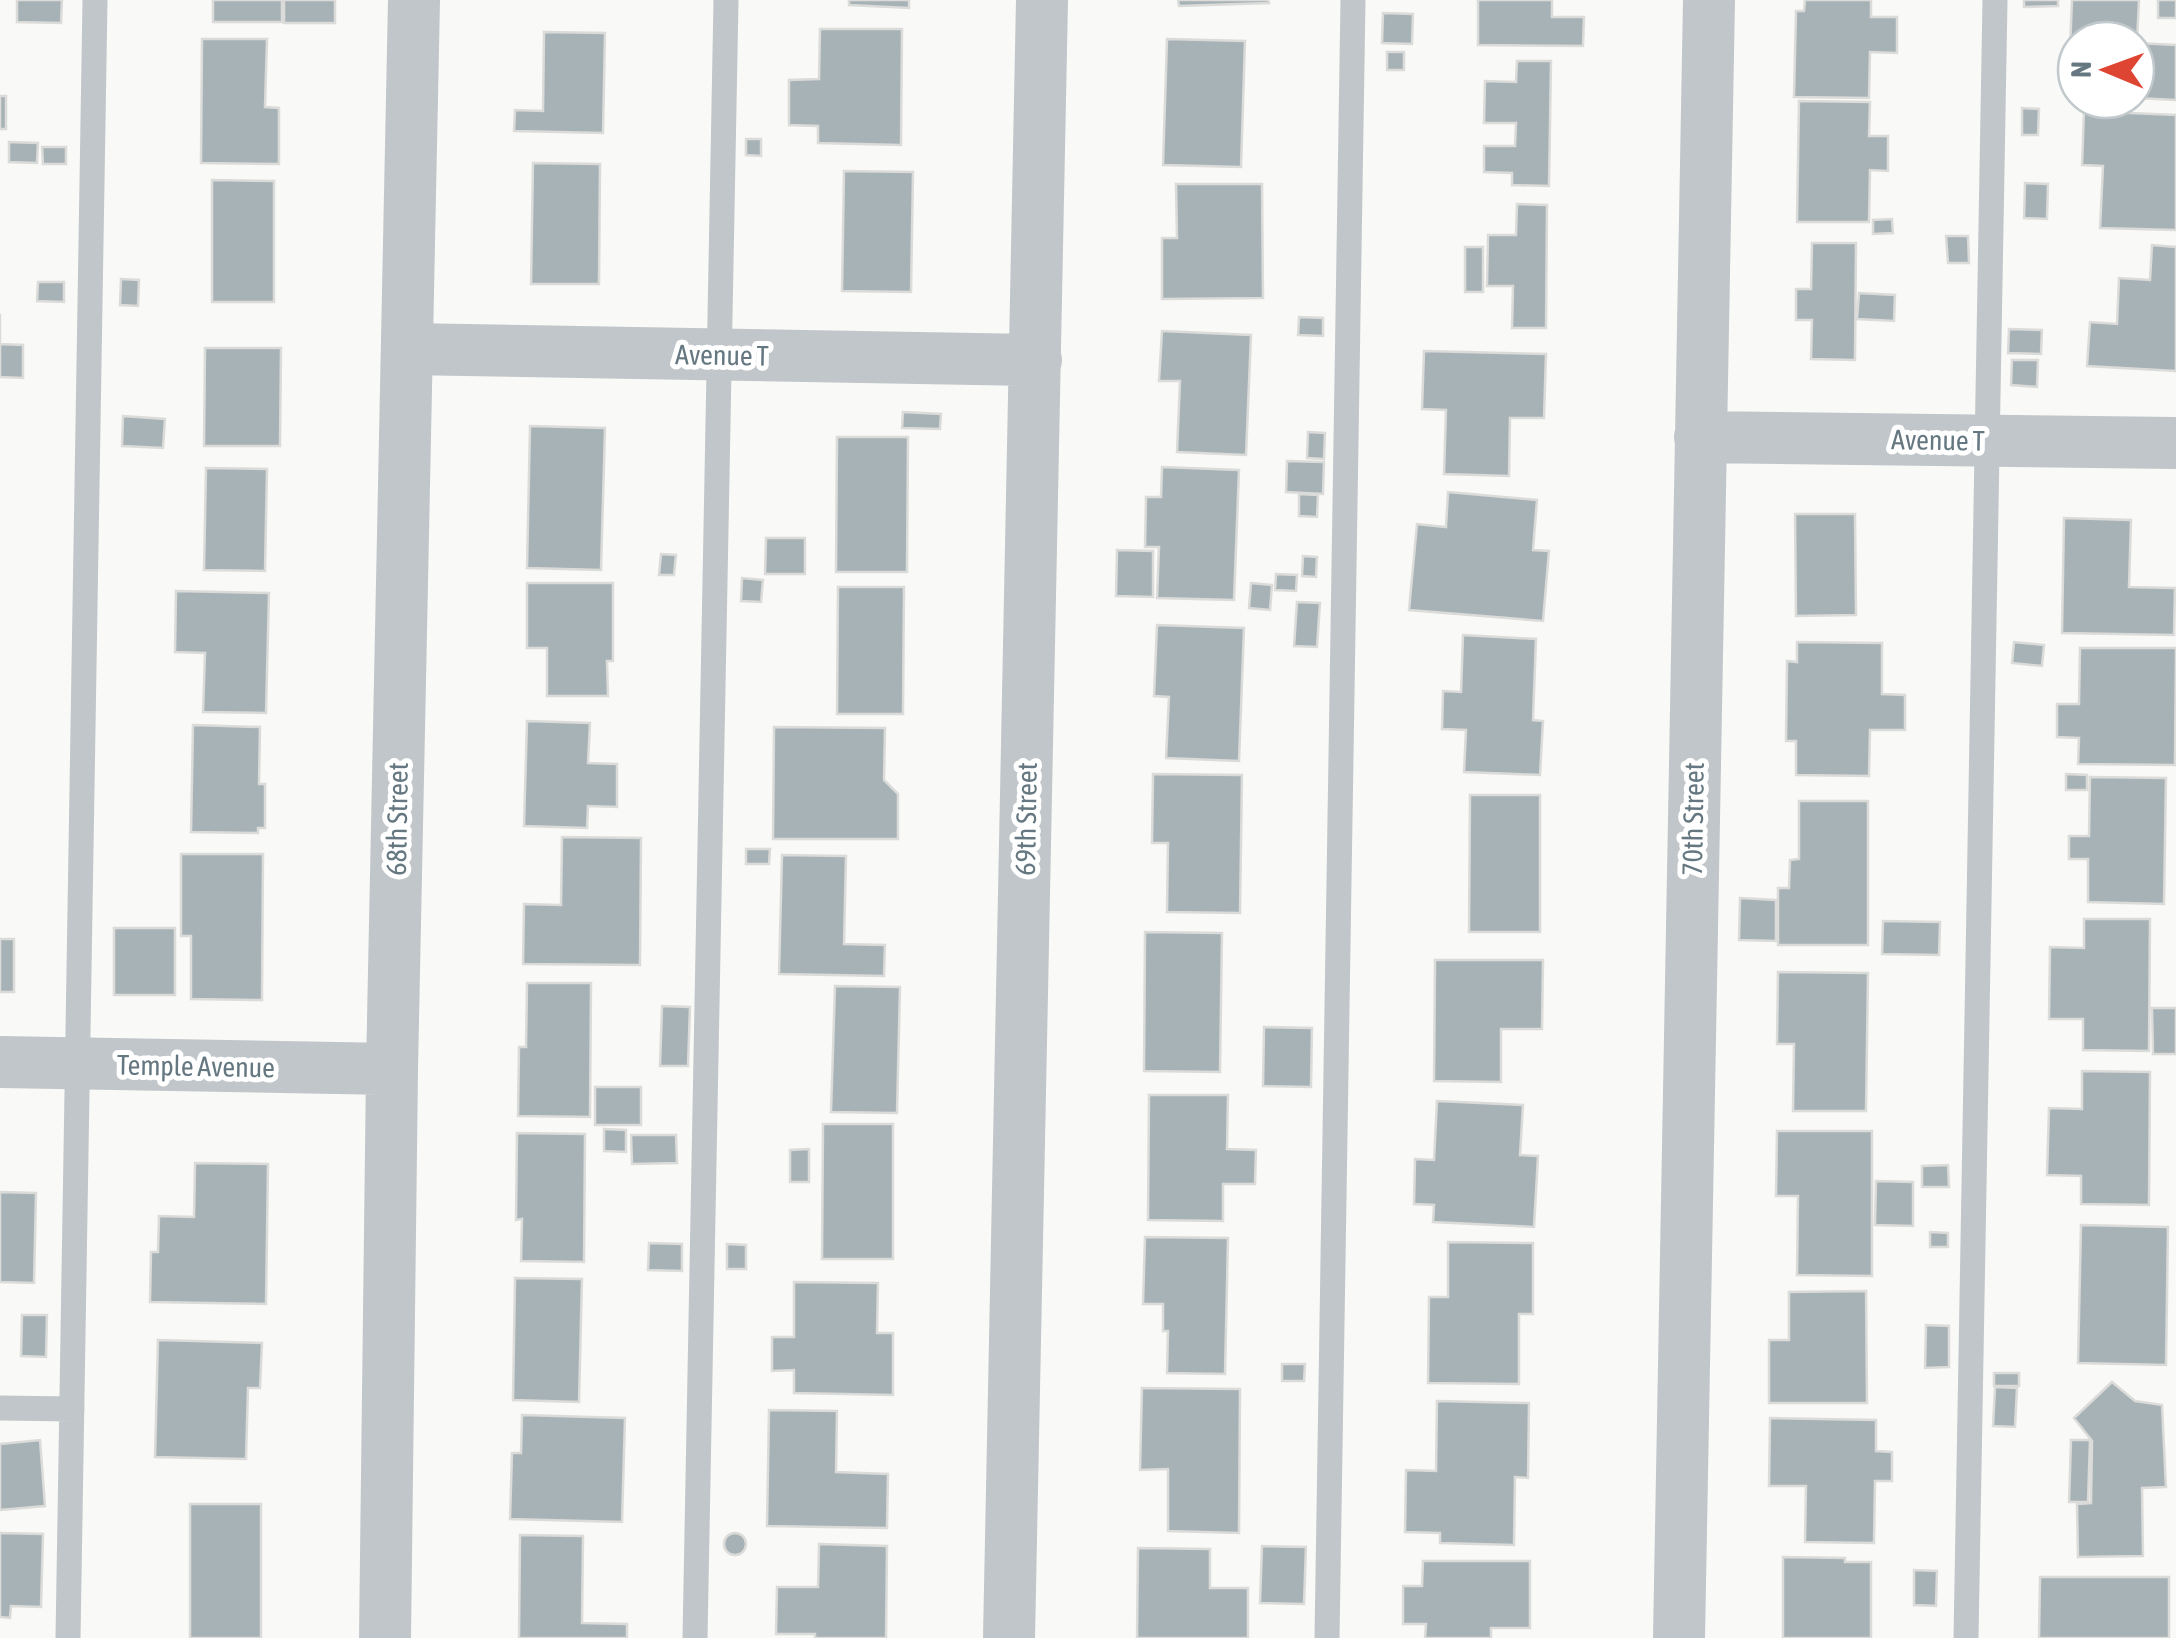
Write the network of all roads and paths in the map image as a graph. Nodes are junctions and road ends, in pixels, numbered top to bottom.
1 (96, 0) edge
2 (414, 0) edge
3 (726, 0) edge
4 (1042, 0) edge
5 (1353, 0) edge
6 (1709, 0) edge
7 (1995, 0) edge
8 (407, 350) junction
9 (719, 356) junction
10 (1036, 360) junction
11 (1700, 438) junction
12 (1987, 441) junction
13 (2176, 443) edge
14 (0, 1062) edge
15 (77, 1064) junction
16 (392, 1069) junction
17 (0, 1408) edge
18 (72, 1408) junction
19 (68, 1638) edge
20 (385, 1638) edge
21 (695, 1638) edge
22 (1010, 1638) edge
23 (1327, 1638) edge
24 (1679, 1638) edge
25 (1966, 1638) edge

1 - 15 lane
2 - 8 street, 68th Street
3 - 9 lane
4 - 10 street, 69th Street
5 - 23 lane
6 - 11 street, 70th Street
7 - 12 lane
8 - 9 street, Avenue T
8 - 16 street, 68th Street
9 - 10 street, Avenue T
9 - 21 lane
10 - 22 street, 69th Street
11 - 12 street, Avenue T
11 - 24 street, 70th Street
12 - 13 street, Avenue T
12 - 25 lane
14 - 15 street, Temple Avenue
15 - 16 street, Temple Avenue
15 - 18 lane
16 - 20 street, 68th Street
17 - 18 lane
18 - 19 lane

